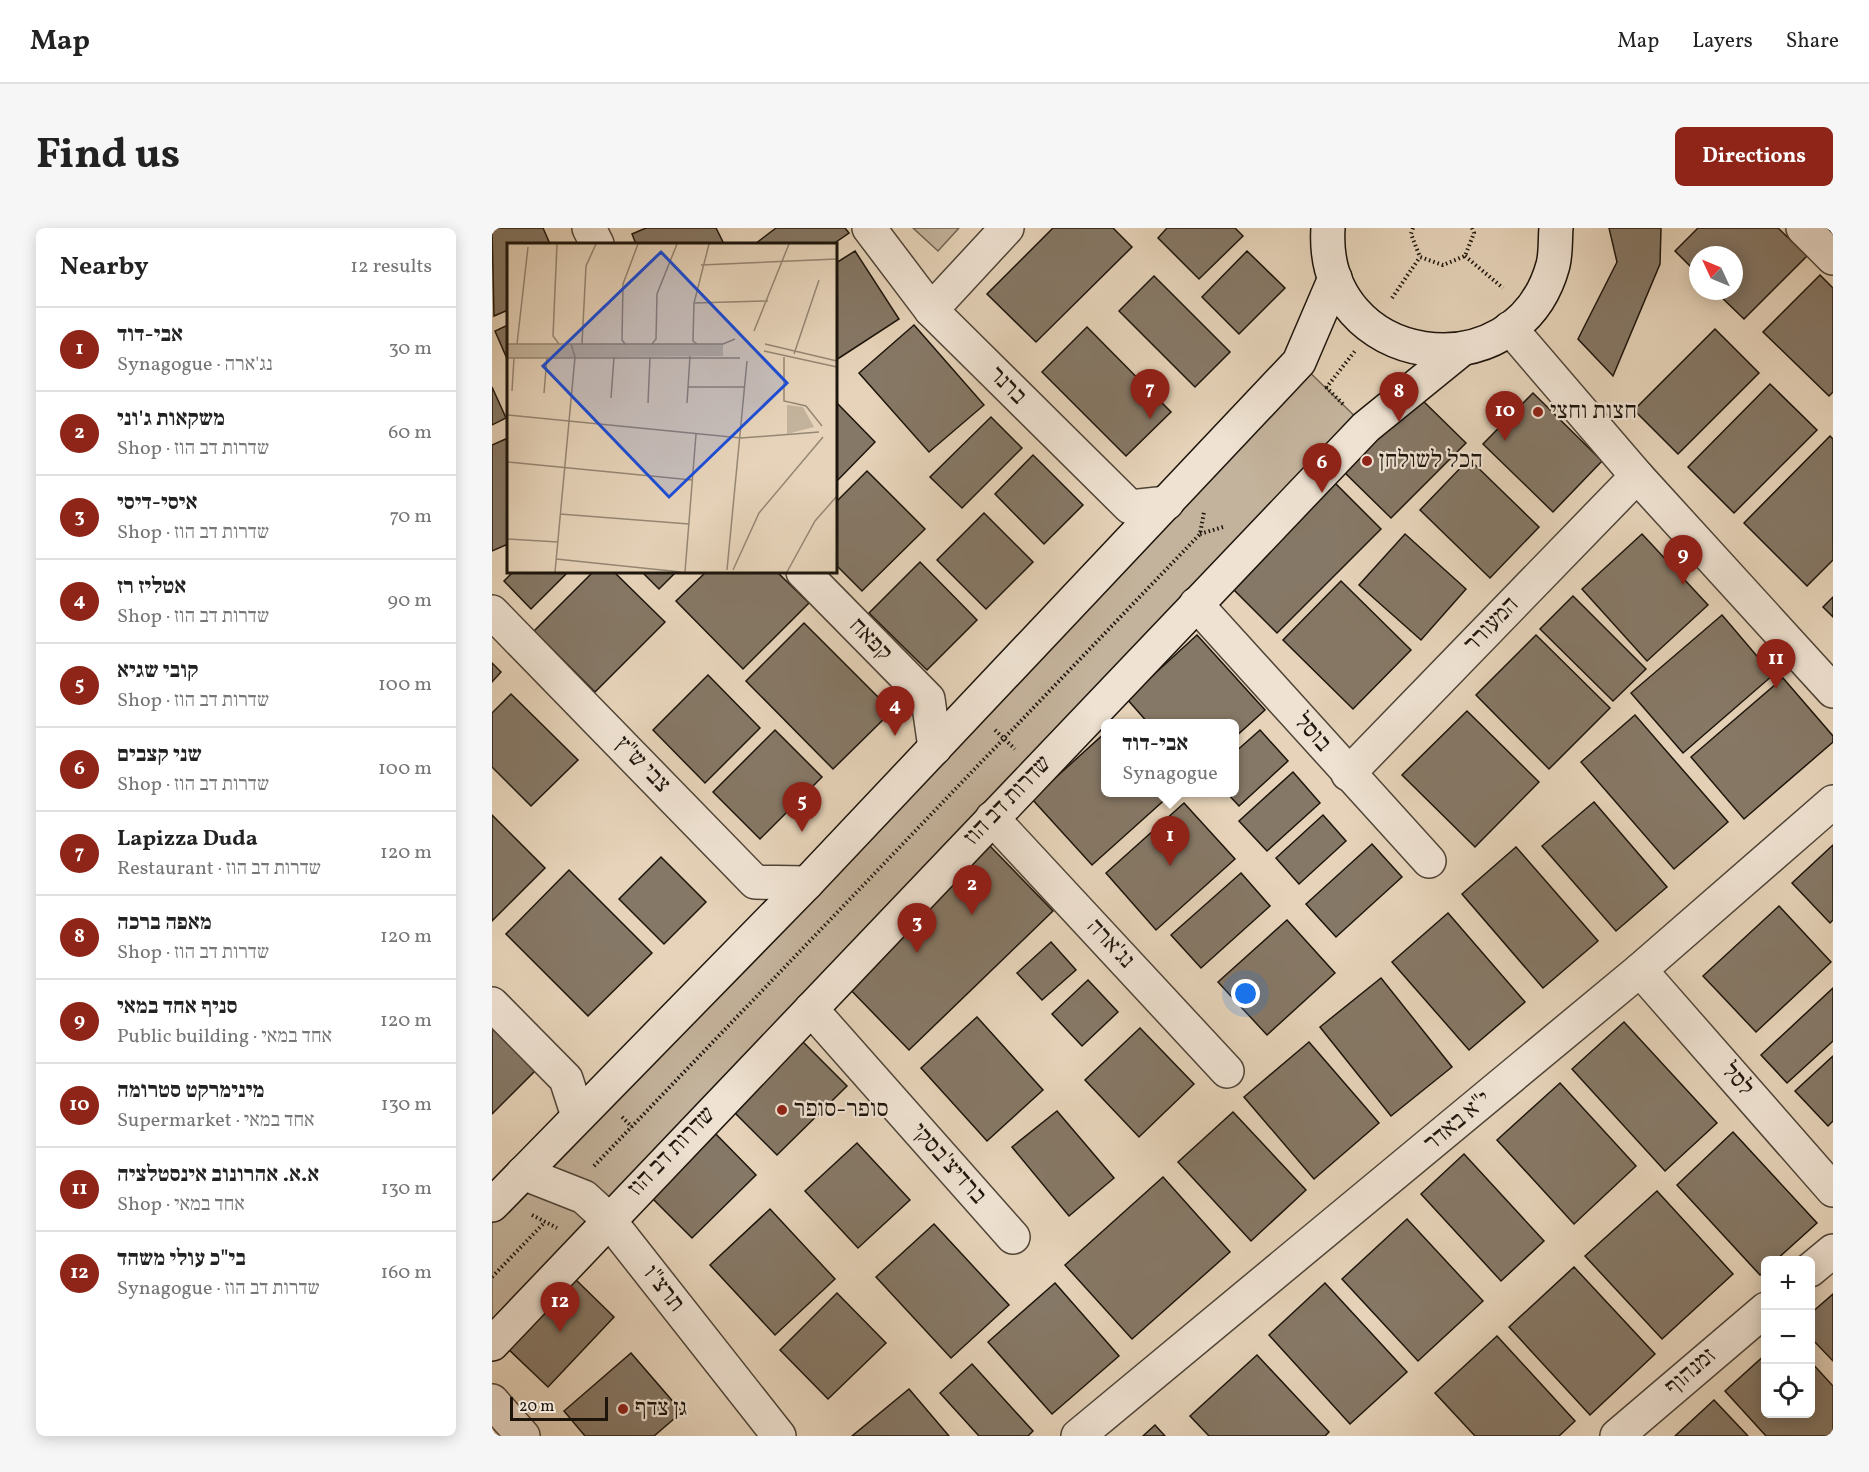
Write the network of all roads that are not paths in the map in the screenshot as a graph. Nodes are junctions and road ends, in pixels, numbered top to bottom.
1 (589, 228) edge
2 (869, 228) edge
3 (1007, 228) edge
4 (1328, 228) edge
5 (1556, 228) edge
6 (1803, 228) edge
7 (596, 243) edge
8 (1833, 258) edge
9 (1335, 279) junction
10 (931, 310) junction
11 (1510, 328) junction
12 (1462, 349) junction
13 (1637, 476) junction
14 (1167, 503) junction
15 (804, 573) edge
16 (1196, 604) junction
17 (492, 612) edge
18 (1833, 691) edge
19 (935, 748) junction
20 (1348, 774) junction
21 (1833, 802) edge
22 (992, 818) junction
23 (1430, 861) dead end
24 (807, 883) junction
25 (1641, 970) junction
26 (492, 1004) edge
27 (811, 1009) junction
28 (1227, 1071) dead end
29 (578, 1116) junction
30 (523, 1173) junction
31 (1833, 1190) edge
32 (496, 1201) edge
33 (608, 1219) junction
34 (1013, 1238) dead end
35 (1833, 1251) edge
36 (1815, 1266) edge
37 (1765, 1310) edge
38 (492, 1344) edge
39 (492, 1401) edge
40 (524, 1436) edge
41 (779, 1436) edge
42 (1078, 1436) edge
43 (1617, 1436) edge

1 - 7 street
2 - 10 street, ברנר
3 - 10 street
4 - 9 street
5 - 11 street
6 - 8 street
9 - 12 street
9 - 14 street
10 - 14 street, ברנר
11 - 12 street
11 - 13 street
12 - 16 street, שדרות דב הוז
13 - 18 street
13 - 20 street, המעורר
14 - 19 street
15 - 19 street, קפאח
16 - 20 street, בוסל
16 - 22 street, שדרות דב הוז
17 - 24 street, צבי ש"ץ
19 - 24 street
20 - 23 street, בוסל
21 - 25 street, י"א באדר
22 - 27 street, שדרות דב הוז
22 - 28 street, נג'ארה
24 - 29 street
25 - 31 street, לסל
25 - 42 street, י"א באדר
26 - 29 street
27 - 33 street, שדרות דב הוז
27 - 34 street, ברדיצ'בסקי
29 - 30 street
30 - 32 street
30 - 33 street, תרצ"ו
33 - 38 street, שדרות דב הוז
33 - 41 street, תרצ"ו
35 - 36 street
37 - 43 street, זמנהוף
39 - 40 street

